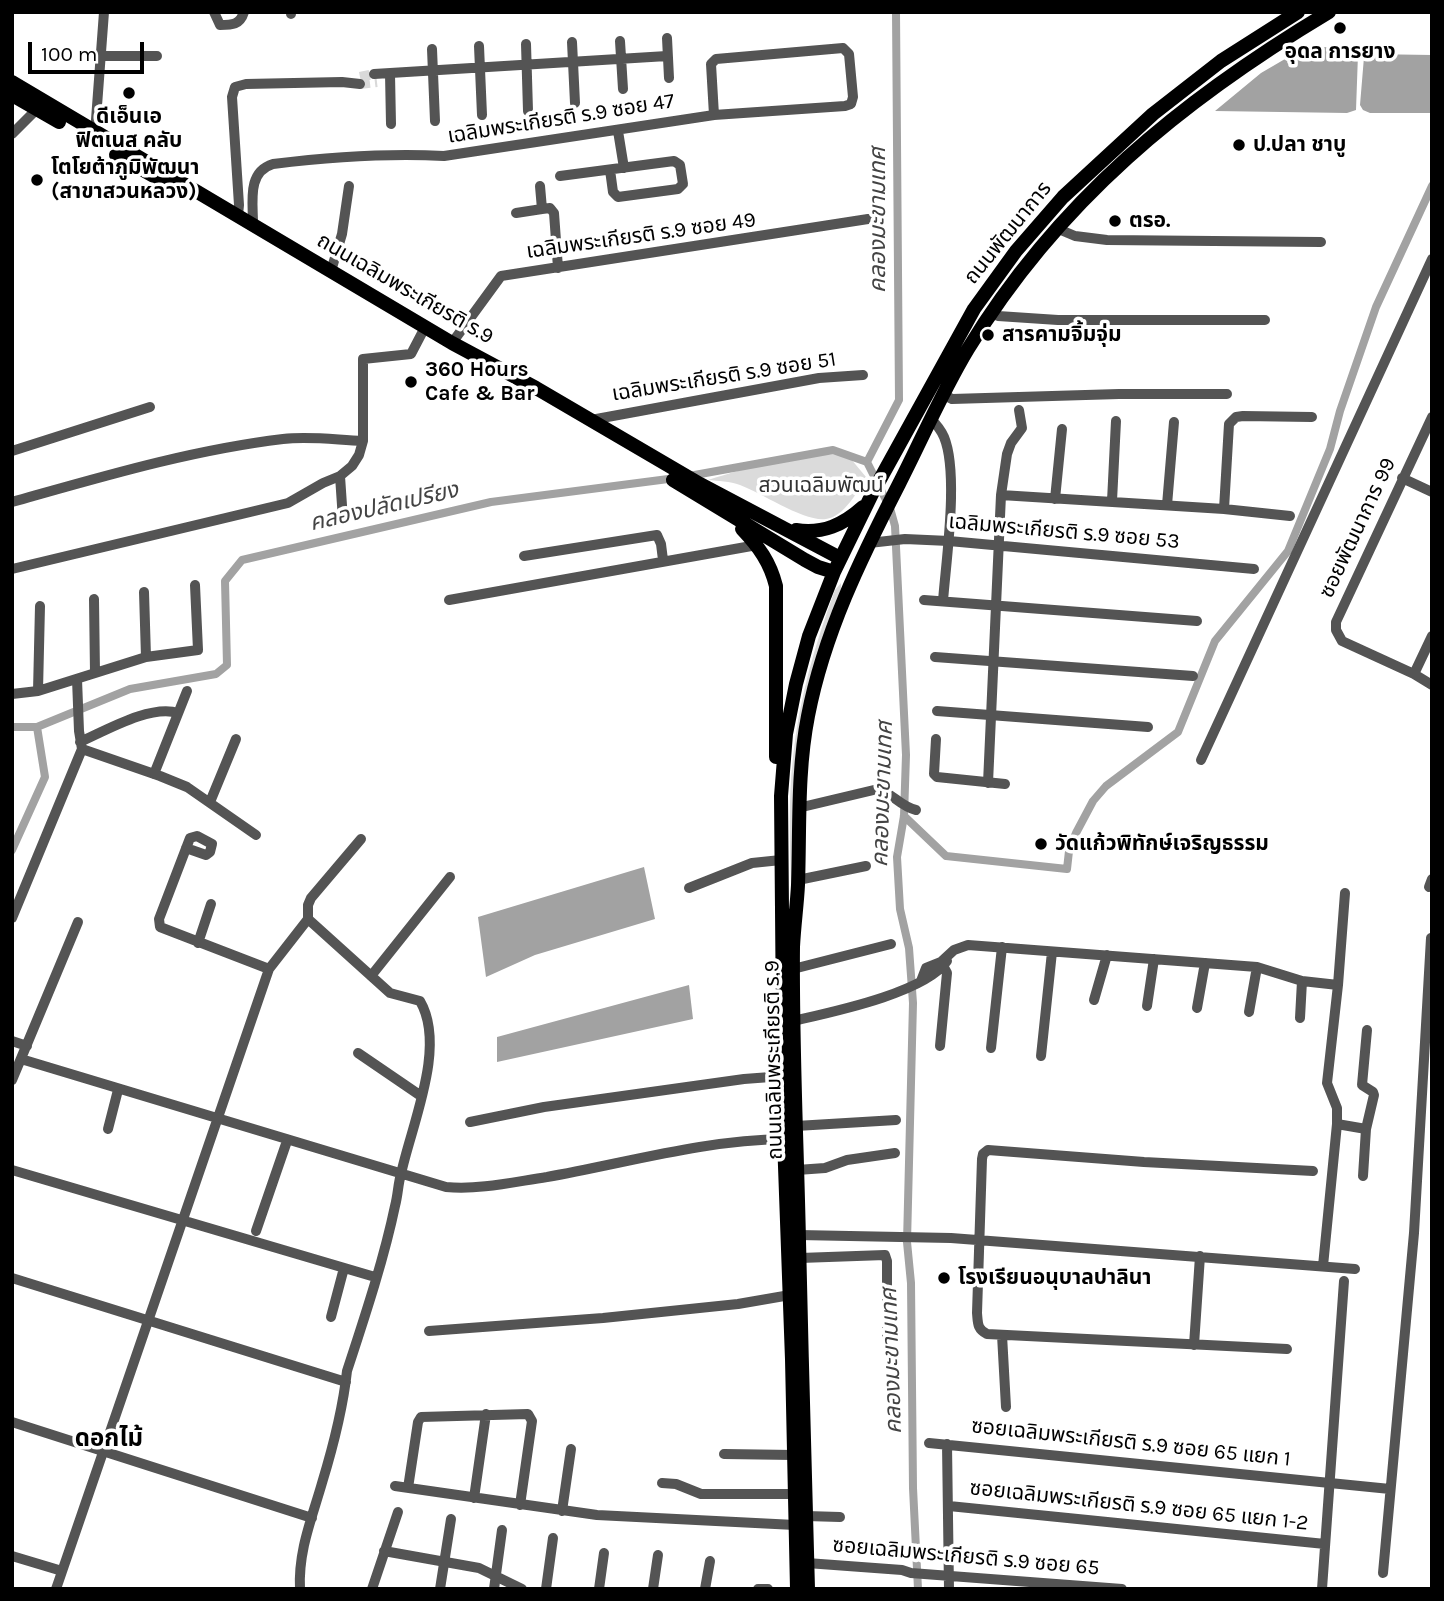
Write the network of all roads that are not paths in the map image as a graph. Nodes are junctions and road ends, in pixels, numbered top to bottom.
1 (104, 12) edge
2 (214, 12) edge
3 (244, 12) edge
4 (1329, 12) edge
5 (1291, 14) edge
6 (667, 38) dead end
7 (620, 41) dead end
8 (572, 42) dead end
9 (526, 44) dead end
10 (479, 46) dead end
11 (432, 49) dead end
12 (101, 56) junction
13 (157, 56) dead end
14 (667, 56) junction
15 (621, 59) junction
16 (573, 62) junction
17 (526, 65) junction
18 (480, 68) junction
19 (433, 71) junction
20 (669, 78) dead end
21 (360, 81) tunnel mouth
22 (12, 82) edge
23 (623, 89) dead end
24 (12, 95) edge
25 (575, 103) dead end
26 (37, 109) junction
27 (528, 111) dead end
28 (482, 115) dead end
29 (714, 115) junction
30 (435, 121) dead end
31 (391, 124) dead end
32 (618, 131) junction
33 (95, 133) junction
34 (12, 134) edge
35 (624, 168) junction
36 (610, 170) junction
37 (560, 176) dead end
38 (349, 186) dead end
39 (540, 186) dead end
40 (542, 209) junction
41 (516, 213) dead end
42 (238, 215) junction
43 (868, 219) dead end
44 (253, 224) junction
45 (1056, 228) junction
46 (1321, 242) dead end
47 (1432, 259) edge
48 (558, 268) junction
49 (331, 271) junction
50 (991, 313) junction
51 (1265, 320) dead end
52 (422, 333) junction
53 (452, 343) junction
54 (863, 375) dead end
55 (1227, 394) dead end
56 (944, 395) junction
57 (150, 407) dead end
58 (1019, 410) dead end
59 (1312, 417) dead end
60 (1432, 417) edge
61 (931, 419) junction
62 (591, 420) junction
63 (1116, 421) dead end
64 (1174, 422) dead end
65 (1062, 429) dead end
66 (363, 441) junction
67 (12, 451) edge
68 (655, 464) junction
69 (340, 476) junction
70 (1402, 478) junction
71 (692, 486) junction
72 (1432, 492) edge
73 (1001, 495) junction
74 (871, 497) junction
75 (1055, 499) junction
76 (1112, 501) junction
77 (12, 502) edge
78 (1167, 505) junction
79 (1224, 509) junction
80 (726, 513) junction
81 (1290, 516) dead end
82 (343, 520) dead end
83 (788, 529) junction
84 (949, 541) junction
85 (869, 543) junction
86 (999, 544) junction
87 (757, 545) junction
88 (524, 556) dead end
89 (663, 560) junction
90 (839, 565) junction
91 (12, 569) edge
92 (1254, 569) dead end
93 (195, 585) dead end
94 (848, 589) junction
95 (144, 592) dead end
96 (94, 599) dead end
97 (449, 600) dead end
98 (924, 600) dead end
99 (943, 601) junction
100 (995, 604) junction
101 (40, 606) dead end
102 (1197, 621) dead end
103 (1432, 636) edge
104 (146, 657) junction
105 (935, 657) dead end
106 (993, 660) junction
107 (95, 673) junction
108 (1414, 674) junction
109 (1193, 676) dead end
110 (77, 684) junction
111 (1432, 685) edge
112 (38, 691) junction
113 (187, 691) dead end
114 (12, 694) edge
115 (937, 711) dead end
116 (178, 713) junction
117 (992, 714) junction
118 (1148, 727) dead end
119 (236, 739) dead end
120 (936, 739) dead end
121 (80, 741) junction
122 (1201, 761) dead end
123 (157, 775) junction
124 (988, 783) junction
125 (1005, 784) dead end
126 (781, 796) junction
127 (209, 802) junction
128 (798, 808) junction
129 (916, 810) dead end
130 (256, 835) dead end
131 (361, 839) dead end
132 (186, 848) dead end
133 (781, 860) junction
134 (866, 866) dead end
135 (450, 877) dead end
136 (798, 880) junction
137 (689, 888) dead end
138 (1345, 893) dead end
139 (211, 904) dead end
140 (12, 918) edge
141 (308, 919) junction
142 (78, 922) dead end
143 (1431, 938) edge
144 (198, 943) junction
145 (891, 944) dead end
146 (1002, 947) junction
147 (1052, 952) junction
148 (1107, 955) junction
149 (1154, 959) junction
150 (1205, 963) junction
151 (942, 964) junction
152 (1257, 967) junction
153 (269, 969) junction
154 (793, 969) junction
155 (371, 976) junction
156 (1303, 981) junction
157 (1338, 985) junction
158 (1094, 1000) dead end
159 (1147, 1006) dead end
160 (1197, 1008) dead end
161 (1249, 1012) dead end
162 (1300, 1018) dead end
163 (793, 1021) junction
164 (1367, 1030) dead end
165 (12, 1041) edge
166 (940, 1046) dead end
167 (991, 1048) dead end
168 (21, 1053) edge
169 (358, 1054) dead end
170 (1041, 1056) dead end
171 (784, 1076) junction
172 (12, 1080) edge
173 (118, 1090) junction
174 (421, 1096) junction
175 (218, 1119) junction
176 (896, 1121) dead end
177 (470, 1122) dead end
178 (1337, 1124) junction
179 (108, 1129) dead end
180 (1366, 1129) junction
181 (792, 1135) junction
182 (287, 1141) junction
183 (895, 1153) dead end
184 (12, 1170) edge
185 (797, 1170) junction
186 (1313, 1171) dead end
187 (401, 1174) junction
188 (1363, 1176) dead end
189 (183, 1219) junction
190 (257, 1231) dead end
191 (799, 1235) junction
192 (980, 1241) junction
193 (1200, 1256) junction
194 (800, 1258) junction
195 (1323, 1266) junction
196 (344, 1268) junction
197 (1355, 1269) dead end
198 (375, 1277) junction
199 (12, 1278) edge
200 (1344, 1281) dead end
201 (790, 1296) junction
202 (331, 1317) dead end
203 (149, 1320) junction
204 (429, 1331) dead end
205 (1002, 1335) junction
206 (887, 1339) dead end
207 (1194, 1345) junction
208 (1287, 1349) dead end
209 (346, 1382) junction
210 (1006, 1407) dead end
211 (486, 1414) junction
212 (12, 1422) edge
213 (929, 1443) dead end
214 (947, 1444) junction
215 (571, 1449) dead end
216 (104, 1451) junction
217 (724, 1454) dead end
218 (794, 1455) junction
219 (1329, 1482) junction
220 (662, 1483) dead end
221 (395, 1486) dead end
222 (408, 1488) junction
223 (1390, 1489) junction
224 (795, 1494) junction
225 (474, 1498) junction
226 (520, 1505) junction
227 (949, 1506) junction
228 (562, 1511) junction
229 (398, 1512) dead end
230 (840, 1517) dead end
231 (312, 1518) junction
232 (450, 1519) dead end
233 (801, 1521) junction
234 (502, 1530) dead end
235 (553, 1538) dead end
236 (1325, 1544) junction
237 (384, 1551) junction
238 (604, 1553) dead end
239 (658, 1555) dead end
240 (12, 1556) edge
241 (446, 1561) junction
242 (710, 1561) dead end
243 (807, 1563) junction
244 (62, 1571) junction
245 (1383, 1573) dead end
246 (949, 1575) junction
247 (495, 1576) junction
248 (808, 1588) edge
249 (56, 1589) edge
250 (300, 1589) edge
251 (372, 1589) edge
252 (440, 1589) edge
253 (494, 1589) edge
254 (522, 1589) edge
255 (546, 1589) edge
256 (599, 1589) edge
257 (653, 1589) edge
258 (705, 1589) edge
259 (758, 1589) edge
260 (768, 1589) edge
261 (785, 1589) edge
262 (797, 1589) edge
263 (949, 1589) edge
264 (1122, 1589) edge
265 (1322, 1589) edge

1 - 12 street
2 - 3 street
4 - 45 main road, ถนนพัฒนาการ
5 - 74 main road, ถนนพัฒนาการ
6 - 14 street
7 - 15 street
8 - 16 street
9 - 17 street
10 - 18 street
11 - 19 street
12 - 13 street
12 - 33 street
14 - 15 street
14 - 20 street
15 - 16 street
15 - 23 street
16 - 17 street
16 - 25 street
17 - 18 street
17 - 27 street
18 - 19 street
18 - 28 street
19 - 30 street
19 - 31 street
21 - 42 street
22 - 33 main road, ถนนเฉลิมพระเกียรติ ร.9
24 - 26 main road, ถนนเฉลิมพระเกียรติ ร.9
26 - 34 street
26 - 52 main road, ถนนเฉลิมพระเกียรติ ร.9
29 - 29 street, เฉลิมพระเกียรติ ร.9 ซอย 47
29 - 32 street, เฉลิมพระเกียรติ ร.9 ซอย 47
32 - 35 street
32 - 44 street, เฉลิมพระเกียรติ ร.9 ซอย 47
33 - 42 main road, ถนนเฉลิมพระเกียรติ ร.9
35 - 36 street
35 - 36 street
36 - 37 street
38 - 49 street
39 - 40 street
40 - 41 street
40 - 48 street
42 - 44 main road, ถนนเฉลิมพระเกียรติ ร.9
43 - 48 street, เฉลิมพระเกียรติ ร.9 ซอย 49
44 - 49 main road, ถนนเฉลิมพระเกียรติ ร.9
45 - 46 street
45 - 50 main road, ถนนพัฒนาการ
47 - 122 street
48 - 53 street, เฉลิมพระเกียรติ ร.9 ซอย 49
49 - 53 main road, ถนนเฉลิมพระเกียรติ ร.9
50 - 51 street
50 - 56 main road, ถนนพัฒนาการ
52 - 66 street
52 - 68 main road, ถนนเฉลิมพระเกียรติ ร.9
53 - 62 main road, ถนนเฉลิมพระเกียรติ ร.9
54 - 62 street, เฉลิมพระเกียรติ ร.9 ซอย 51
55 - 56 street
56 - 61 main road, ถนนพัฒนาการ
57 - 67 street
58 - 73 street
59 - 79 street
60 - 70 street, ซอยพัฒนาการ 99
61 - 84 street
61 - 85 main road, ถนนพัฒนาการ
62 - 68 main road, ถนนเฉลิมพระเกียรติ ร.9
63 - 76 street
64 - 78 street
65 - 75 street
66 - 69 street
66 - 77 street
68 - 71 main road, ถนนเฉลิมพระเกียรติ ร.9
69 - 82 street
69 - 91 street
70 - 72 street
70 - 108 street, ซอยพัฒนาการ 99
71 - 80 main road, ถนนเฉลิมพระเกียรติ ร.9
71 - 83 main road, ถนนเฉลิมพระเกียรติ ร.9
73 - 75 street
73 - 86 street
74 - 83 main road
74 - 90 main road, ถนนพัฒนาการ
75 - 76 street
76 - 78 street
78 - 79 street
79 - 81 street
80 - 87 main road
80 - 90 main road, ถนนเฉลิมพระเกียรติ ร.9
83 - 90 main road, ถนนเฉลิมพระเกียรติ ร.9
84 - 85 street, เฉลิมพระเกียรติ ร.9 ซอย 53
84 - 86 street, เฉลิมพระเกียรติ ร.9 ซอย 53
84 - 99 street
85 - 90 main road
85 - 94 main road, ถนนเฉลิมพระเกียรติ ร.9
86 - 92 street, เฉลิมพระเกียรติ ร.9 ซอย 53
86 - 100 street
87 - 89 street
87 - 126 main road
88 - 89 street
89 - 97 street
90 - 94 main road
90 - 126 main road, ถนนเฉลิมพระเกียรติ ร.9
93 - 104 street
94 - 128 main road, ถนนเฉลิมพระเกียรติ ร.9
95 - 104 street
96 - 107 street
98 - 99 street
99 - 100 street
100 - 102 street
100 - 106 street
101 - 112 street
103 - 108 street
104 - 107 street
105 - 106 street
106 - 109 street
106 - 117 street
107 - 110 street
108 - 111 street, ซอยพัฒนาการ 99
110 - 112 street
110 - 121 street
112 - 114 street
113 - 116 street
115 - 117 street
116 - 121 street
116 - 123 street
117 - 118 street
117 - 124 street
119 - 127 street
120 - 124 street
121 - 123 street
121 - 140 street
123 - 127 street
124 - 125 street
126 - 133 main road, ถนนเฉลิมพระเกียรติ ร.9
127 - 130 street
128 - 129 street
128 - 136 main road, ถนนเฉลิมพระเกียรติ ร.9
131 - 141 street
132 - 144 street
133 - 137 street
133 - 171 main road, ถนนเฉลิมพระเกียรติ ร.9
134 - 136 street
135 - 155 street
136 - 154 main road, ถนนเฉลิมพระเกียรติ ร.9
138 - 157 street
139 - 144 street
141 - 153 street
141 - 155 street
142 - 168 street
143 - 223 street
144 - 153 street
145 - 154 street
146 - 147 street
146 - 151 street
146 - 167 street
147 - 148 street
147 - 170 street
148 - 149 street
148 - 158 street
149 - 150 street
149 - 159 street
150 - 152 street
150 - 160 street
151 - 163 street
151 - 166 street
152 - 156 street
152 - 161 street
153 - 175 street
154 - 163 main road, ถนนเฉลิมพระเกียรติ ร.9
155 - 174 street
156 - 157 street
156 - 162 street
157 - 178 street
163 - 181 main road, ถนนเฉลิมพระเกียรติ ร.9
164 - 180 street
165 - 168 street
168 - 172 street
168 - 173 street
169 - 174 street
171 - 177 street
171 - 181 main road, ถนนเฉลิมพระเกียรติ ร.9
173 - 175 street
173 - 179 street
174 - 187 street
175 - 182 street
175 - 189 street
176 - 181 street
178 - 180 street
178 - 195 street
180 - 188 street
181 - 185 main road, ถนนเฉลิมพระเกียรติ ร.9
181 - 187 street
181 - 201 main road, ถนนเฉลิมพระเกียรติ ร.9
182 - 187 street
182 - 190 street
183 - 185 street
184 - 189 street
185 - 191 main road, ถนนเฉลิมพระเกียรติ ร.9
186 - 192 street
187 - 198 street
189 - 196 street
189 - 203 street
191 - 192 street
191 - 194 main road, ถนนเฉลิมพระเกียรติ ร.9
192 - 193 street
192 - 205 street
193 - 195 street
193 - 207 street
194 - 206 street
194 - 233 main road, ถนนเฉลิมพระเกียรติ ร.9
195 - 197 street
196 - 198 street
196 - 202 street
198 - 209 street
199 - 203 street
200 - 219 street
201 - 204 street
201 - 218 main road, ถนนเฉลิมพระเกียรติ ร.9
203 - 209 street
203 - 216 street
205 - 207 street
205 - 210 street
207 - 208 street
209 - 231 street
211 - 222 street
211 - 225 street
211 - 226 street
212 - 216 street
213 - 214 street, ซอยเฉลิมพระเกียรติ ร.9 ซอย 65 แยก 1
214 - 219 street, ซอยเฉลิมพระเกียรติ ร.9 ซอย 65 แยก 1
214 - 227 street
215 - 228 street
216 - 231 street
216 - 244 street
217 - 218 street
218 - 224 main road, ถนนเฉลิมพระเกียรติ ร.9
219 - 223 street, ซอยเฉลิมพระเกียรติ ร.9 ซอย 65 แยก 1
219 - 236 street
220 - 224 street
221 - 222 street
222 - 225 street
223 - 245 street
224 - 233 main road, ถนนเฉลิมพระเกียรติ ร.9
225 - 226 street
226 - 228 street
227 - 236 street, ซอยเฉลิมพระเกียรติ ร.9 ซอย 65 แยก 1-2
227 - 246 street
228 - 233 street
229 - 237 street
230 - 233 street
231 - 250 street
232 - 241 street
233 - 243 main road, ถนนเฉลิมพระเกียรติ ร.9
233 - 262 main road, ถนนเฉลิมพระเกียรติ ร.9
234 - 247 street
235 - 255 street
236 - 265 street
237 - 241 street
237 - 251 street
238 - 256 street
239 - 257 street
240 - 244 street
241 - 247 street
241 - 252 street
242 - 258 street
243 - 246 street, ซอยเฉลิมพระเกียรติ ร.9 ซอย 65
243 - 248 main road, ถนนเฉลิมพระเกียรติ ร.9
244 - 249 street
246 - 263 street
246 - 264 street, ซอยเฉลิมพระเกียรติ ร.9 ซอย 65
247 - 253 street
247 - 254 street
248 - 262 main road
259 - 260 street
261 - 262 street

